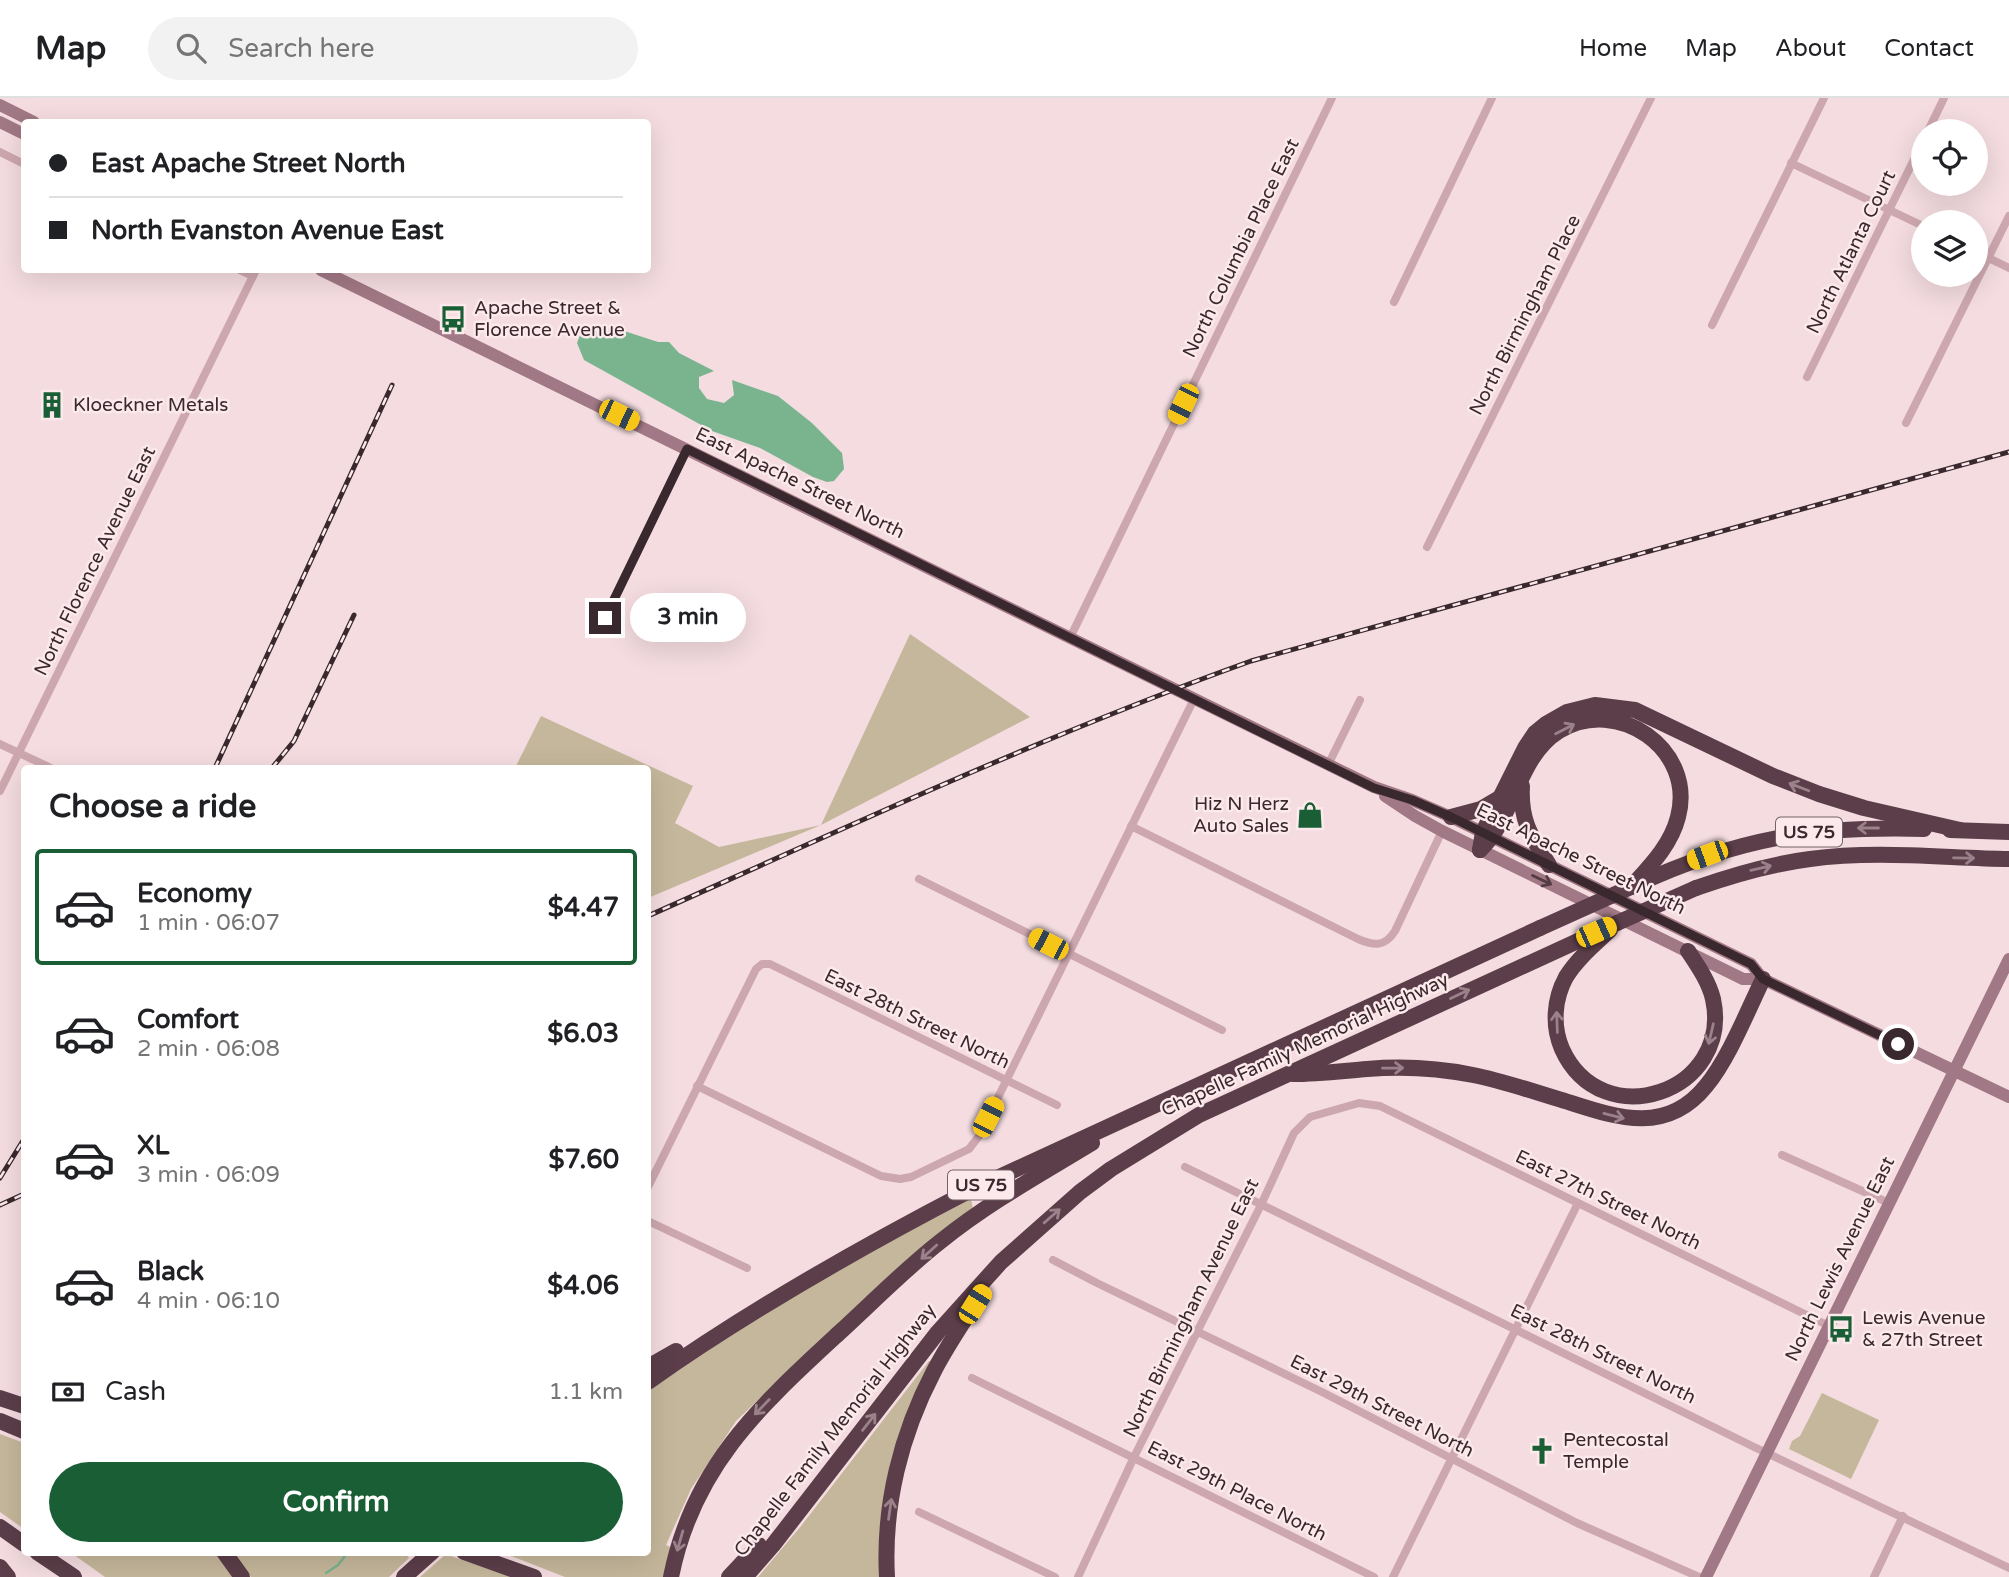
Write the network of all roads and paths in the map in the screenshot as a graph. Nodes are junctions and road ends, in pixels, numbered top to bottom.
1 (1332, 98) edge
2 (1492, 98) edge
3 (1651, 98) edge
4 (1824, 98) edge
5 (1944, 98) edge
6 (0, 105) edge
7 (28, 119) edge
8 (1934, 119) edge
9 (0, 122) edge
10 (21, 132) edge
11 (0, 152) edge
12 (21, 162) edge
13 (1791, 163) junction
14 (1911, 165) edge
15 (1889, 209) junction
16 (2009, 216) edge
17 (1911, 220) edge
18 (1988, 258) joint
19 (2009, 268) edge
20 (254, 273) edge
21 (327, 273) edge
22 (1974, 287) edge
23 (1394, 302) dead end
24 (1712, 326) dead end
25 (1807, 377) dead end
26 (1906, 423) dead end
27 (687, 449) junction
28 (1427, 547) dead end
29 (605, 618) dead end
30 (1070, 638) junction
31 (1194, 699) junction
32 (1360, 700) dead end
33 (0, 744) edge
34 (19, 753) junction
35 (45, 765) edge
36 (1328, 765) junction
37 (1522, 780) junction
38 (0, 791) edge
39 (1501, 797) junction
40 (1447, 824) junction
41 (1131, 826) junction
42 (1960, 830) junction
43 (2009, 832) edge
44 (1488, 835) junction
45 (1480, 850) junction
46 (2009, 859) edge
47 (1549, 865) junction
48 (1658, 868) junction
49 (919, 879) dead end
50 (1581, 947) junction
51 (1688, 951) junction
52 (1070, 954) junction
53 (2009, 959) edge
54 (1763, 979) junction
55 (1222, 1030) dead end
56 (1953, 1071) junction
57 (1287, 1074) junction
58 (1006, 1080) junction
59 (697, 1086) junction
60 (2009, 1097) edge
61 (1373, 1104) joint
62 (1057, 1105) dead end
63 (1154, 1105) junction
64 (1782, 1155) dead end
65 (1185, 1167) dead end
66 (651, 1181) edge
67 (1578, 1203) junction
68 (1889, 1203) junction
69 (1261, 1205) junction
70 (651, 1222) edge
71 (1053, 1260) dead end
72 (1001, 1262) junction
73 (747, 1268) dead end
74 (813, 1276) junction
75 (1829, 1326) junction
76 (1515, 1328) junction
77 (1198, 1332) junction
78 (651, 1365) edge
79 (972, 1378) dead end
80 (651, 1380) edge
81 (0, 1390) edge
82 (21, 1397) edge
83 (0, 1398) edge
84 (21, 1405) edge
85 (0, 1420) edge
86 (21, 1430) edge
87 (1767, 1452) junction
88 (1134, 1457) junction
89 (1451, 1458) junction
90 (827, 1476) junction
91 (919, 1512) dead end
92 (1903, 1516) junction
93 (0, 1527) edge
94 (21, 1542) edge
95 (43, 1556) edge
96 (227, 1556) edge
97 (428, 1556) edge
98 (476, 1556) edge
99 (0, 1567) edge
100 (2009, 1568) edge
101 (8, 1577) edge
102 (74, 1577) edge
103 (242, 1577) edge
104 (404, 1577) edge
105 (534, 1577) edge
106 (671, 1577) edge
107 (729, 1577) edge
108 (745, 1577) edge
109 (887, 1577) edge
110 (1055, 1577) edge
111 (1078, 1577) edge
112 (1374, 1577) edge
113 (1393, 1577) edge
114 (1699, 1577) edge
115 (1706, 1577) edge
116 (1874, 1577) edge

1 - 30 street, North Columbia Place East
2 - 23 street
3 - 28 street, North Birmingham Place
4 - 13 street
5 - 8 street
6 - 7 main road
9 - 10 main road
11 - 12 street
13 - 15 street
13 - 24 street
14 - 15 street, North Atlanta Court
15 - 17 street
15 - 25 street, North Atlanta Court
16 - 18 street
18 - 19 street
20 - 34 street, North Florence Avenue East
21 - 27 main road, East Apache Street North
22 - 26 street
27 - 29 street
27 - 30 main road, East Apache Street North
30 - 31 main road, East Apache Street North
31 - 36 main road, East Apache Street North
31 - 41 street
32 - 36 street
33 - 34 street
34 - 35 street
34 - 38 street, North Florence Avenue East
36 - 40 main road, East Apache Street North
37 - 44 highway
37 - 47 highway
37 -> 48 highway
39 - 40 highway
42 -> 39 highway
39 - 44 highway
40 - 41 street
40 - 44 main road, East Apache Street North
40 - 45 main road, East Apache Street North
41 - 52 street
42 - 43 highway, Chapelle Family Memorial Highway / US 75
42 -> 48 highway, Chapelle Family Memorial Highway / US 75
44 - 45 highway
44 - 47 main road, East Apache Street North
45 -> 51 main road, East Apache Street North
50 -> 46 highway, Chapelle Family Memorial Highway / US 75, bridge
47 - 54 main road, East Apache Street North
48 - 63 highway, Chapelle Family Memorial Highway / US 75, bridge
49 - 52 street
51 -> 50 highway
57 -> 50 highway, Chapelle Family Memorial Highway / US 75
51 - 54 main road, East Apache Street North
52 - 55 street
52 - 58 street
53 - 56 main road, North Lewis Avenue East
54 - 56 main road, East Apache Street North
57 -> 54 highway
56 - 60 main road, East Apache Street North
56 - 68 main road, North Lewis Avenue East
72 -> 57 highway, Chapelle Family Memorial Highway / US 75
58 - 59 street
58 - 59 street, East 28th Street North
58 - 62 street, East 28th Street North
59 - 66 street
61 - 67 street, East 27th Street North
61 - 69 street, North Birmingham Avenue East
63 - 74 highway, Chapelle Family Memorial Highway / US 75
63 -> 106 highway
64 - 68 street
65 - 69 street, East 28th Street North
67 - 75 street, East 27th Street North
67 - 76 street
68 - 75 main road, North Lewis Avenue East
69 - 76 street, East 28th Street North
69 - 77 street, North Birmingham Avenue East
70 - 73 street
71 - 77 street, East 29th Street North
90 -> 72 highway, Chapelle Family Memorial Highway / US 75
109 -> 72 highway
74 - 78 highway
74 - 80 highway, Chapelle Family Memorial Highway / US 75
75 - 87 main road, North Lewis Avenue East
76 - 87 street, East 28th Street North
76 - 89 street
77 - 88 street, North Birmingham Avenue East
77 - 89 street, East 29th Street North
79 - 88 street, East 29th Place North
81 - 82 highway
83 - 84 highway
85 - 86 highway
87 - 92 street, East 28th Street North
87 - 115 main road, North Lewis Avenue East
88 - 111 street, North Birmingham Avenue East
88 - 112 street, East 29th Place North
89 - 113 street
89 - 114 street, East 29th Street North
90 - 107 highway
90 - 108 highway, Chapelle Family Memorial Highway / US 75
91 - 110 street
92 - 100 street, East 28th Street North
92 - 116 street
93 - 94 highway
95 - 102 highway
96 - 103 highway
97 - 104 highway
98 - 105 highway
99 - 101 highway

